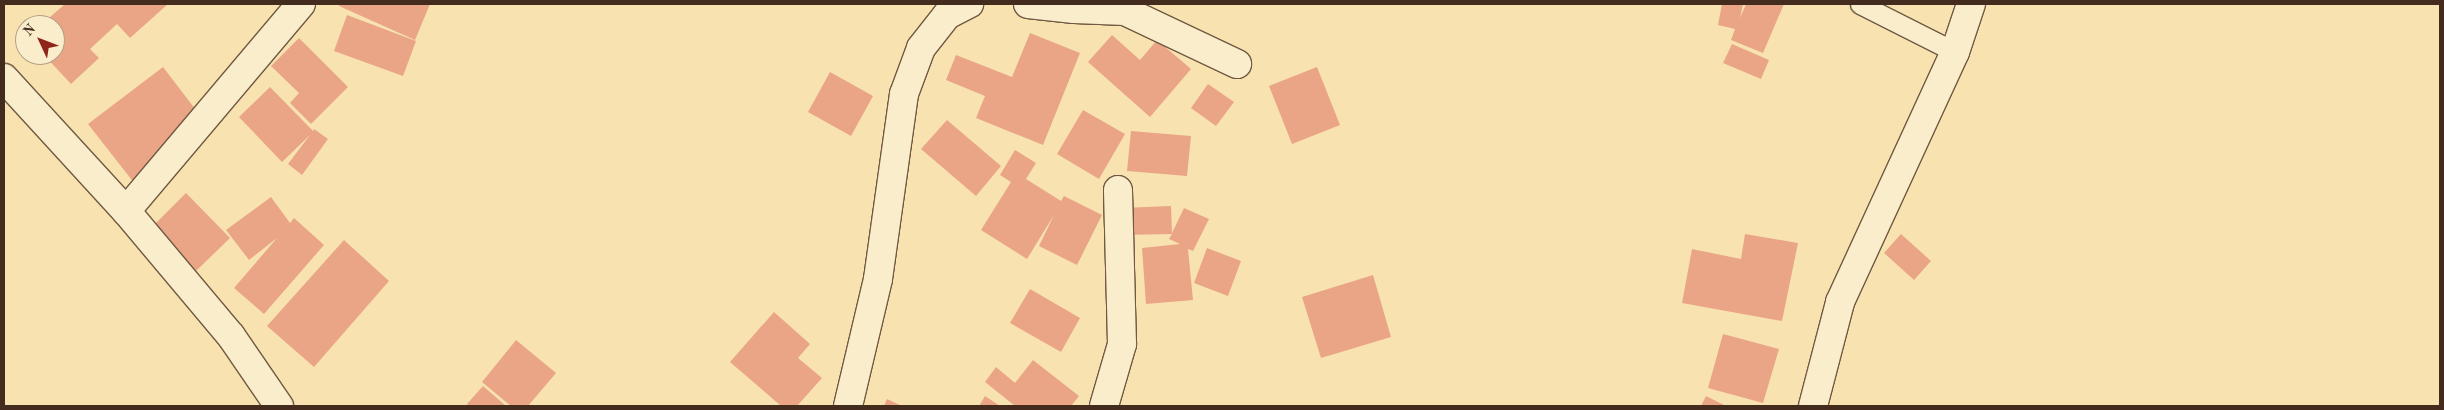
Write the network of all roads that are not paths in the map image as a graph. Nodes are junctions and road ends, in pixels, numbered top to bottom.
1 (301, 4) edge
2 (969, 4) edge
3 (1028, 4) edge
4 (1860, 4) edge
5 (1971, 4) edge
6 (1128, 8) edge
7 (1955, 52) junction
8 (1237, 64) dead end
9 (4, 78) edge
10 (1118, 190) dead end
11 (126, 211) junction
12 (280, 406) edge
13 (848, 406) edge
14 (1104, 406) edge
15 (1813, 406) edge

1 - 11 street
2 - 13 street
3 - 6 street
4 - 7 lane
5 - 7 street
6 - 8 street
7 - 15 street
9 - 11 street
10 - 14 street
11 - 12 street

